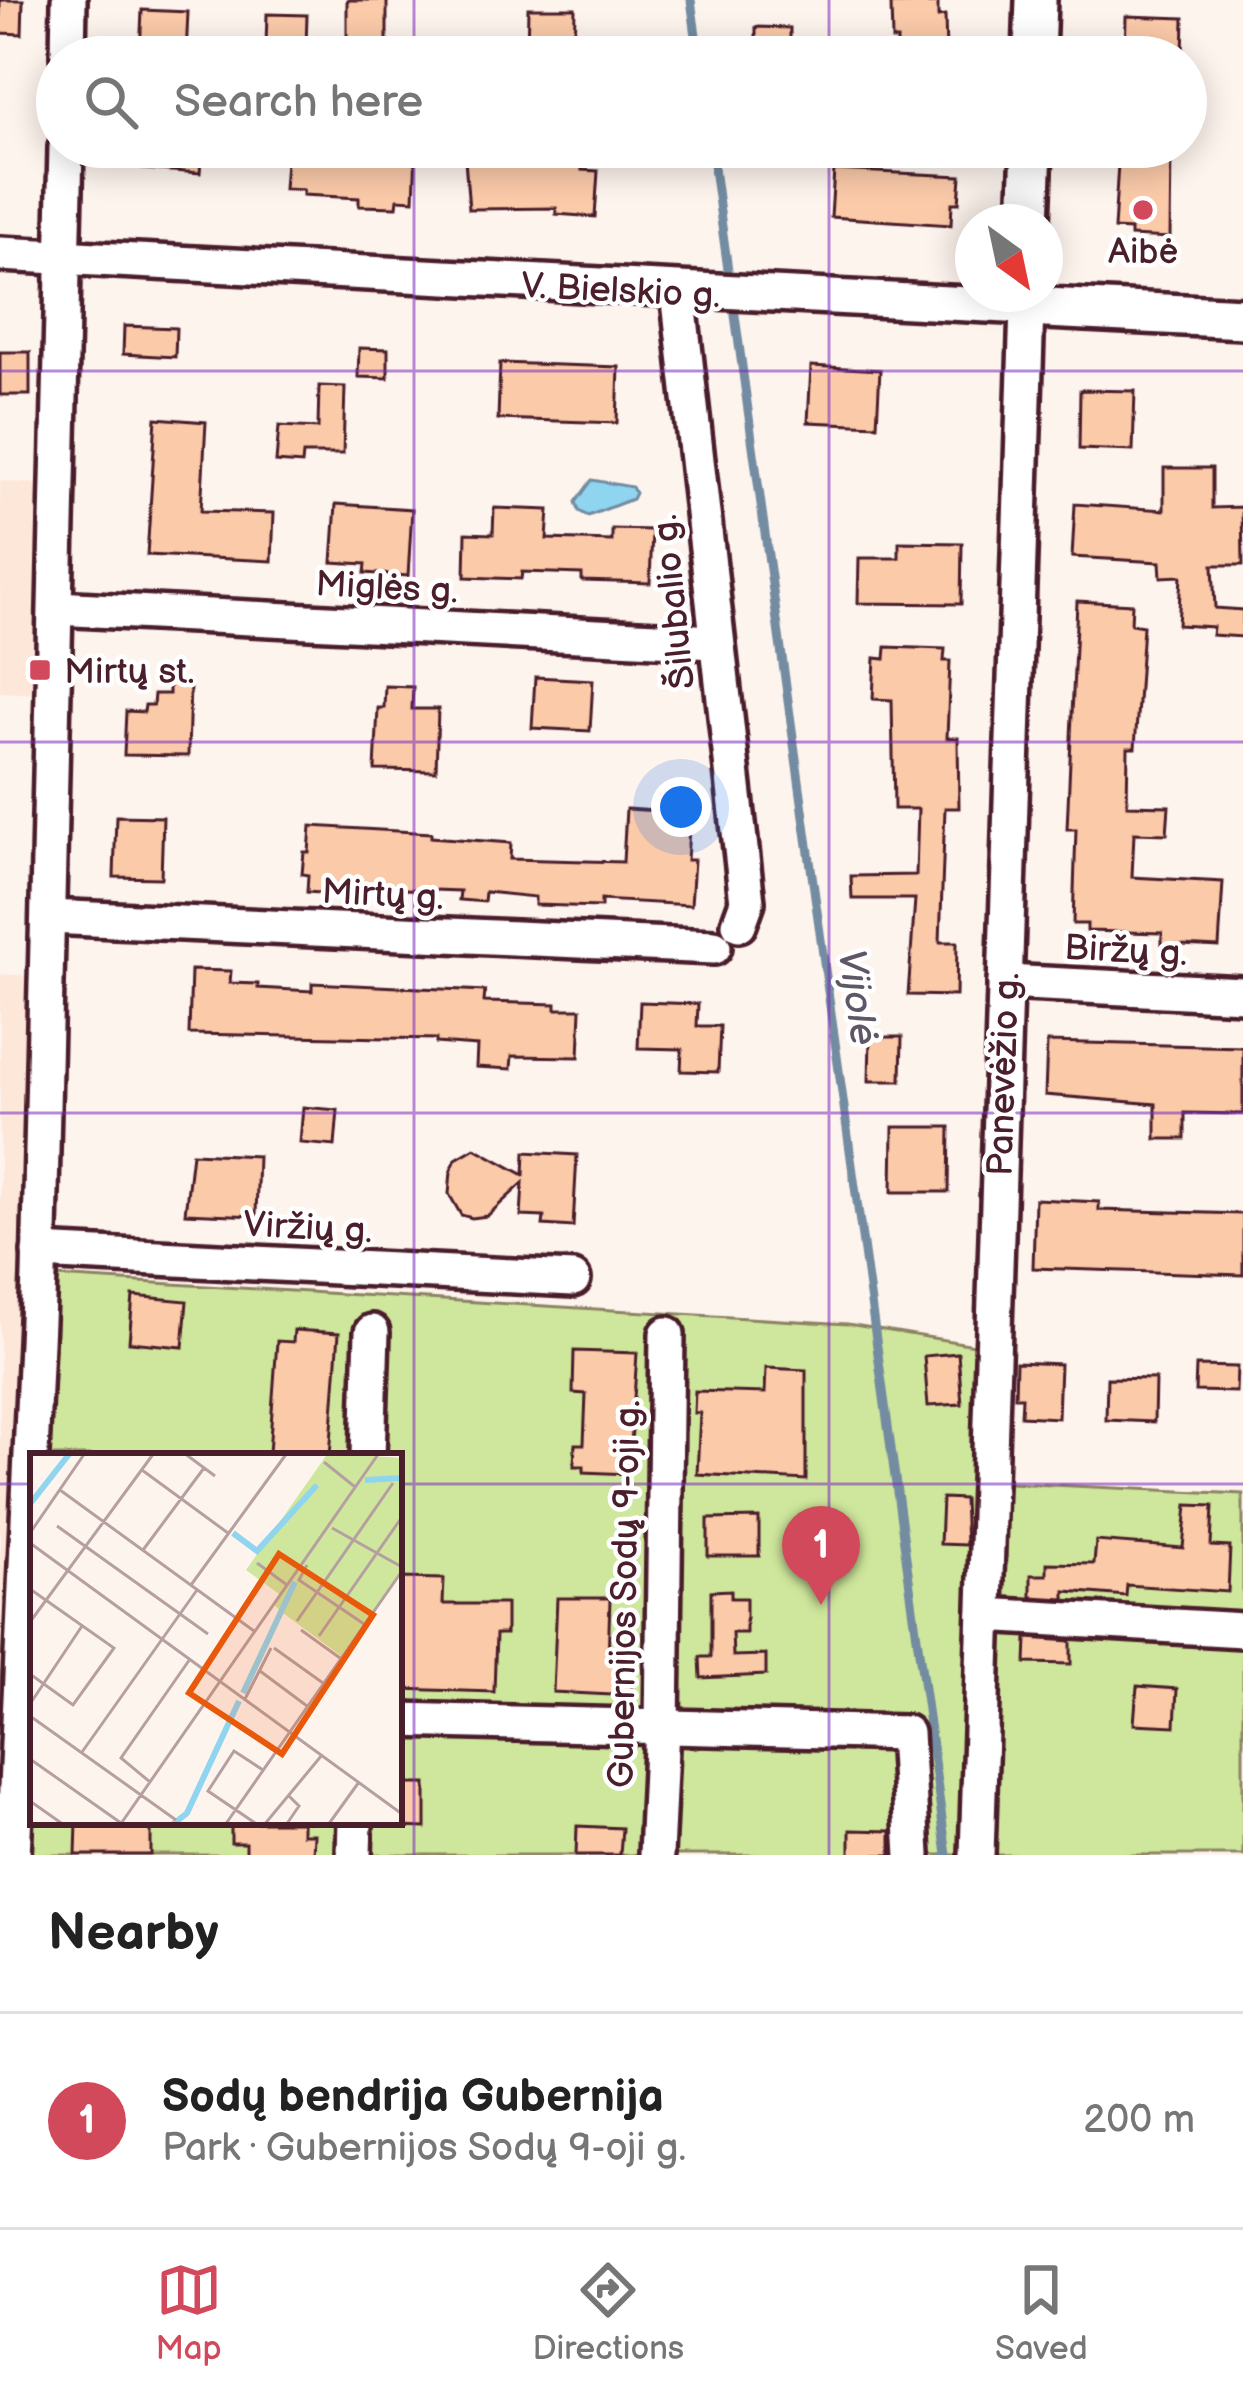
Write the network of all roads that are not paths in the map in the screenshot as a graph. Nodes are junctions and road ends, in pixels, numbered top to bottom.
1 (69, 0) edge
2 (1036, 0) edge
3 (68, 36) edge
4 (1035, 36) edge
5 (66, 168) edge
6 (1030, 168) edge
7 (1029, 204) edge
8 (0, 254) edge
9 (64, 257) junction
10 (693, 293) junction
11 (955, 299) edge
12 (1063, 304) edge
13 (1027, 312) edge
14 (1243, 318) edge
15 (56, 608) junction
16 (715, 642) junction
17 (49, 917) junction
18 (734, 924) joint
19 (1005, 982) junction
20 (1243, 994) edge
21 (39, 1252) junction
22 (573, 1279) dead end
23 (372, 1331) dead end
24 (667, 1334) dead end
25 (33, 1453) edge
26 (368, 1453) edge
27 (30, 1574) edge
28 (985, 1615) junction
29 (1243, 1630) edge
30 (26, 1717) edge
31 (402, 1720) edge
32 (662, 1727) junction
33 (355, 1825) edge
34 (13, 1855) edge
35 (354, 1855) edge
36 (656, 1855) edge
37 (913, 1855) edge
38 (977, 1855) edge

1 - 3 street
2 - 4 street
5 - 9 street
6 - 7 street
8 - 9 street, V. Bielskio g.
9 - 10 street, V. Bielskio g.
9 - 15 street
10 - 11 street, V. Bielskio g.
10 - 16 street, Šilubalio g.
12 - 14 street, V. Bielskio g.
13 - 19 street, Panevėžio g.
15 - 16 street, Miglės g.
15 - 17 street
16 - 18 street, Šilubalio g.
17 - 18 street, Mirtų g.
17 - 21 street
19 - 20 street, Biržų g.
19 - 28 street, Panevėžio g.
21 - 22 street, Viržių g.
21 - 25 street
23 - 26 street
24 - 32 street, Gubernijos Sodų 9-oji g.
27 - 30 street
28 - 29 street
28 - 38 street, Panevėžio g.
30 - 34 street
31 - 32 street
32 - 36 street, Gubernijos Sodų 9-oji g.
32 - 37 street
33 - 35 street

